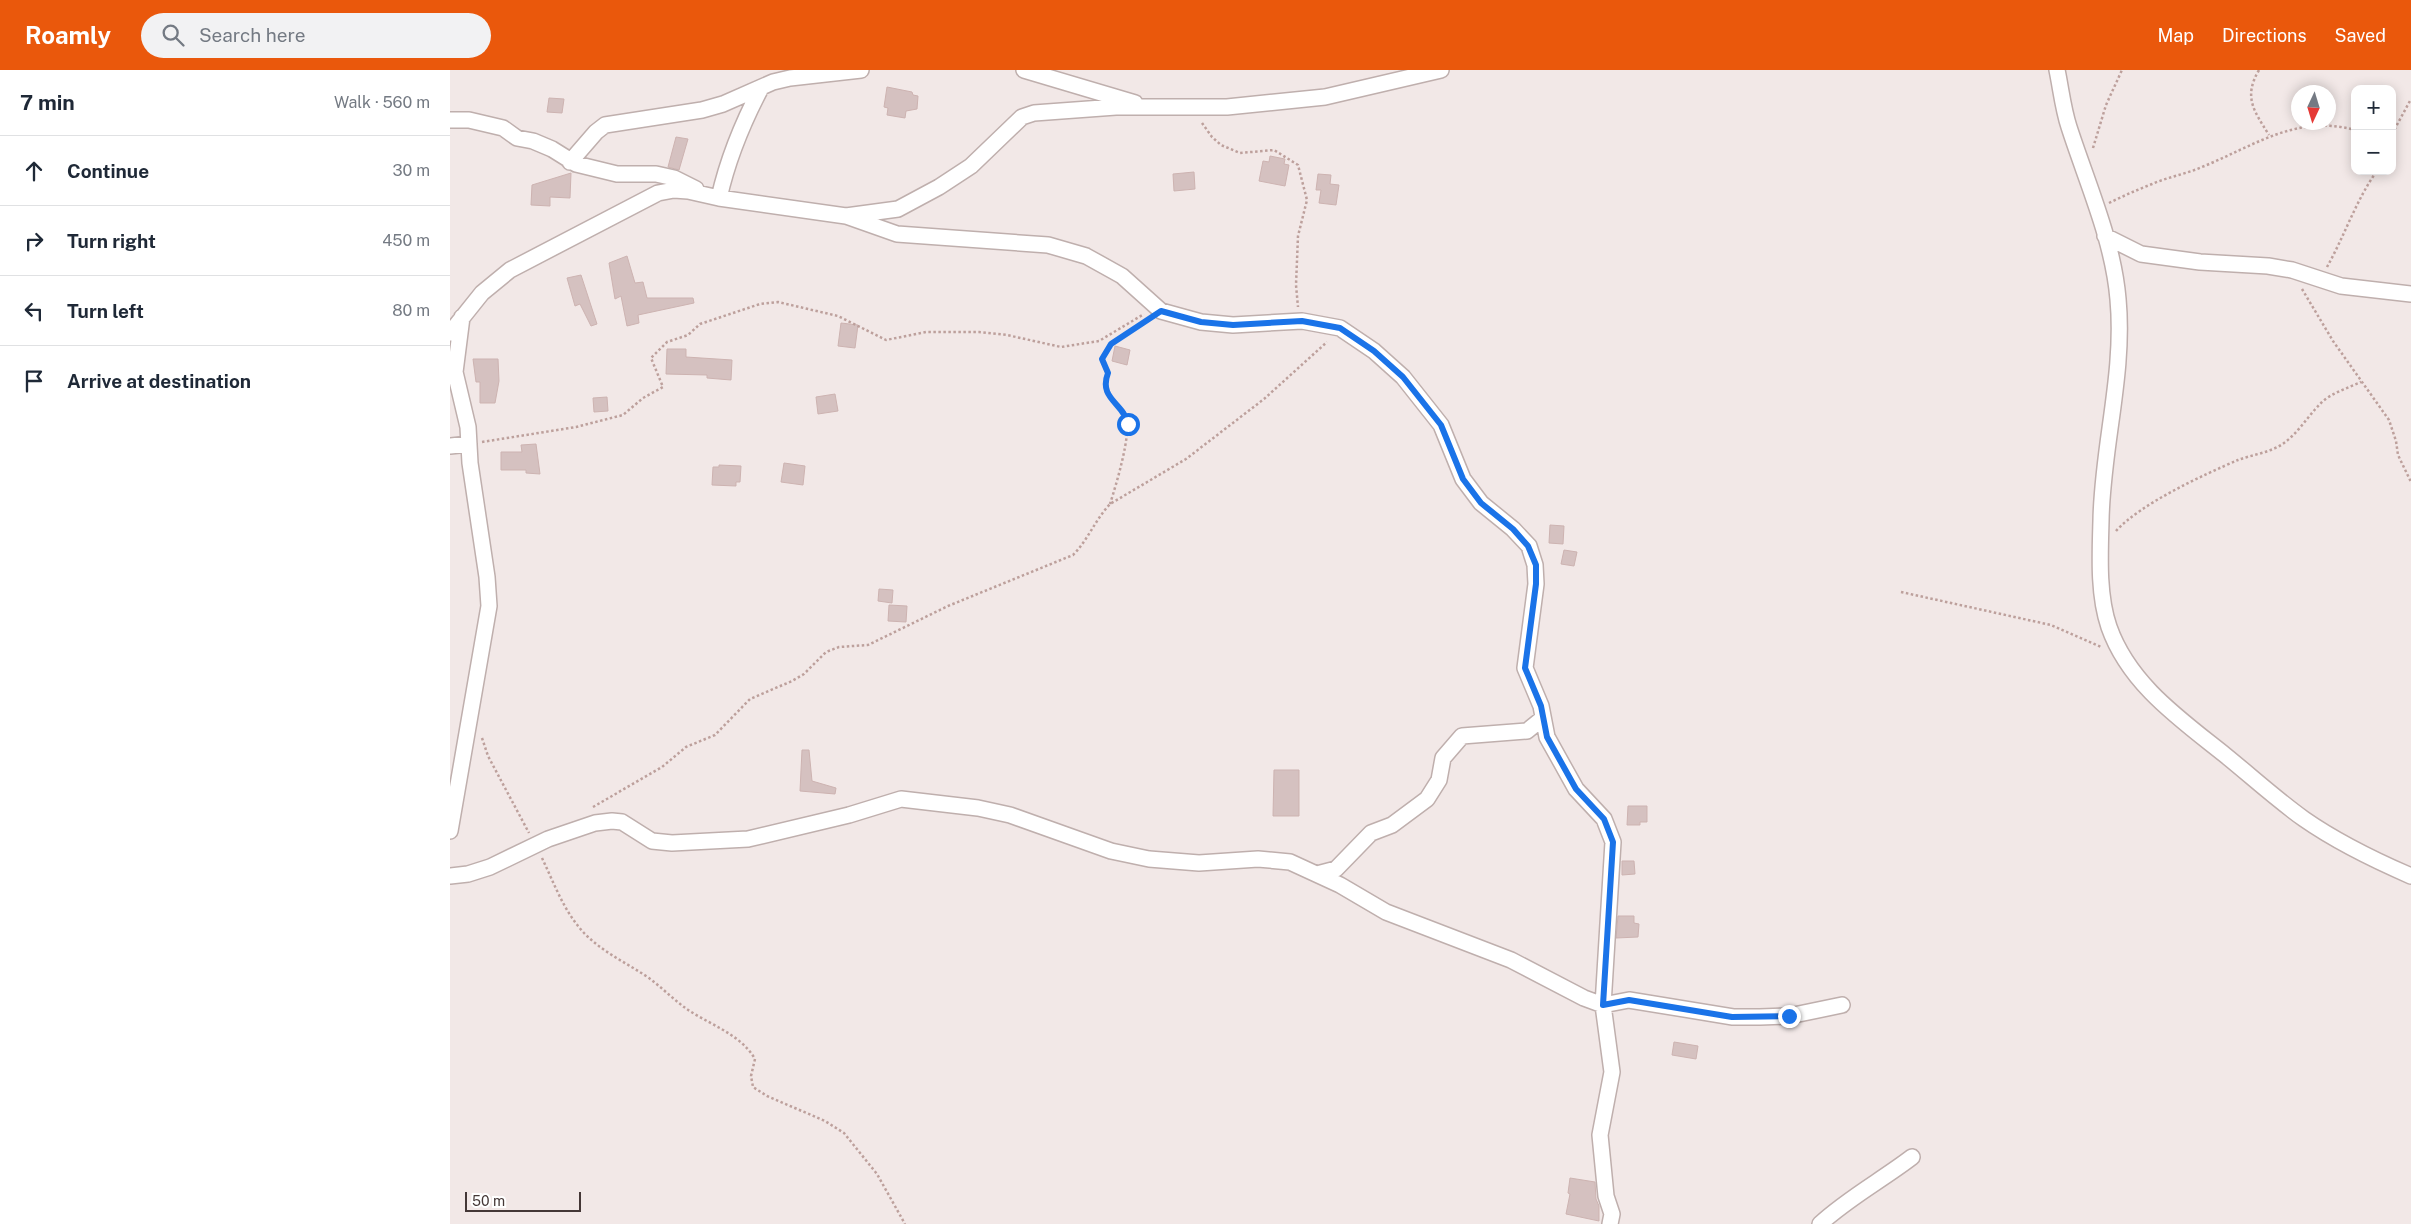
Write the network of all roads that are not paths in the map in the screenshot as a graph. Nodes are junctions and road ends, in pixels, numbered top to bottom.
1 (861, 70) edge
2 (1024, 70) edge
3 (1441, 70) edge
4 (2057, 70) edge
5 (761, 88) junction
6 (1151, 107) junction
7 (450, 120) edge
8 (570, 162) junction
9 (713, 196) junction
10 (846, 216) junction
11 (2105, 236) junction
12 (2411, 294) edge
13 (462, 316) junction
14 (450, 333) edge
15 (468, 444) junction
16 (450, 446) edge
17 (1543, 718) junction
18 (450, 831) edge
19 (1317, 874) junction
20 (450, 876) edge
21 (2411, 876) edge
22 (1603, 1005) junction
23 (1842, 1005) dead end
24 (1912, 1156) dead end
25 (1610, 1224) edge
26 (1820, 1224) edge

1 - 5 street
2 - 6 street
3 - 6 street
4 - 11 street
5 - 8 street
5 - 9 street
6 - 10 street
7 - 8 street
8 - 9 street
9 - 10 street
9 - 13 street
10 - 17 street
11 - 12 street
11 - 21 street
13 - 14 street
13 - 15 street
15 - 16 street
15 - 18 street
17 - 19 street
17 - 22 street
19 - 20 street
19 - 22 street
22 - 23 street
22 - 25 street
24 - 26 street

